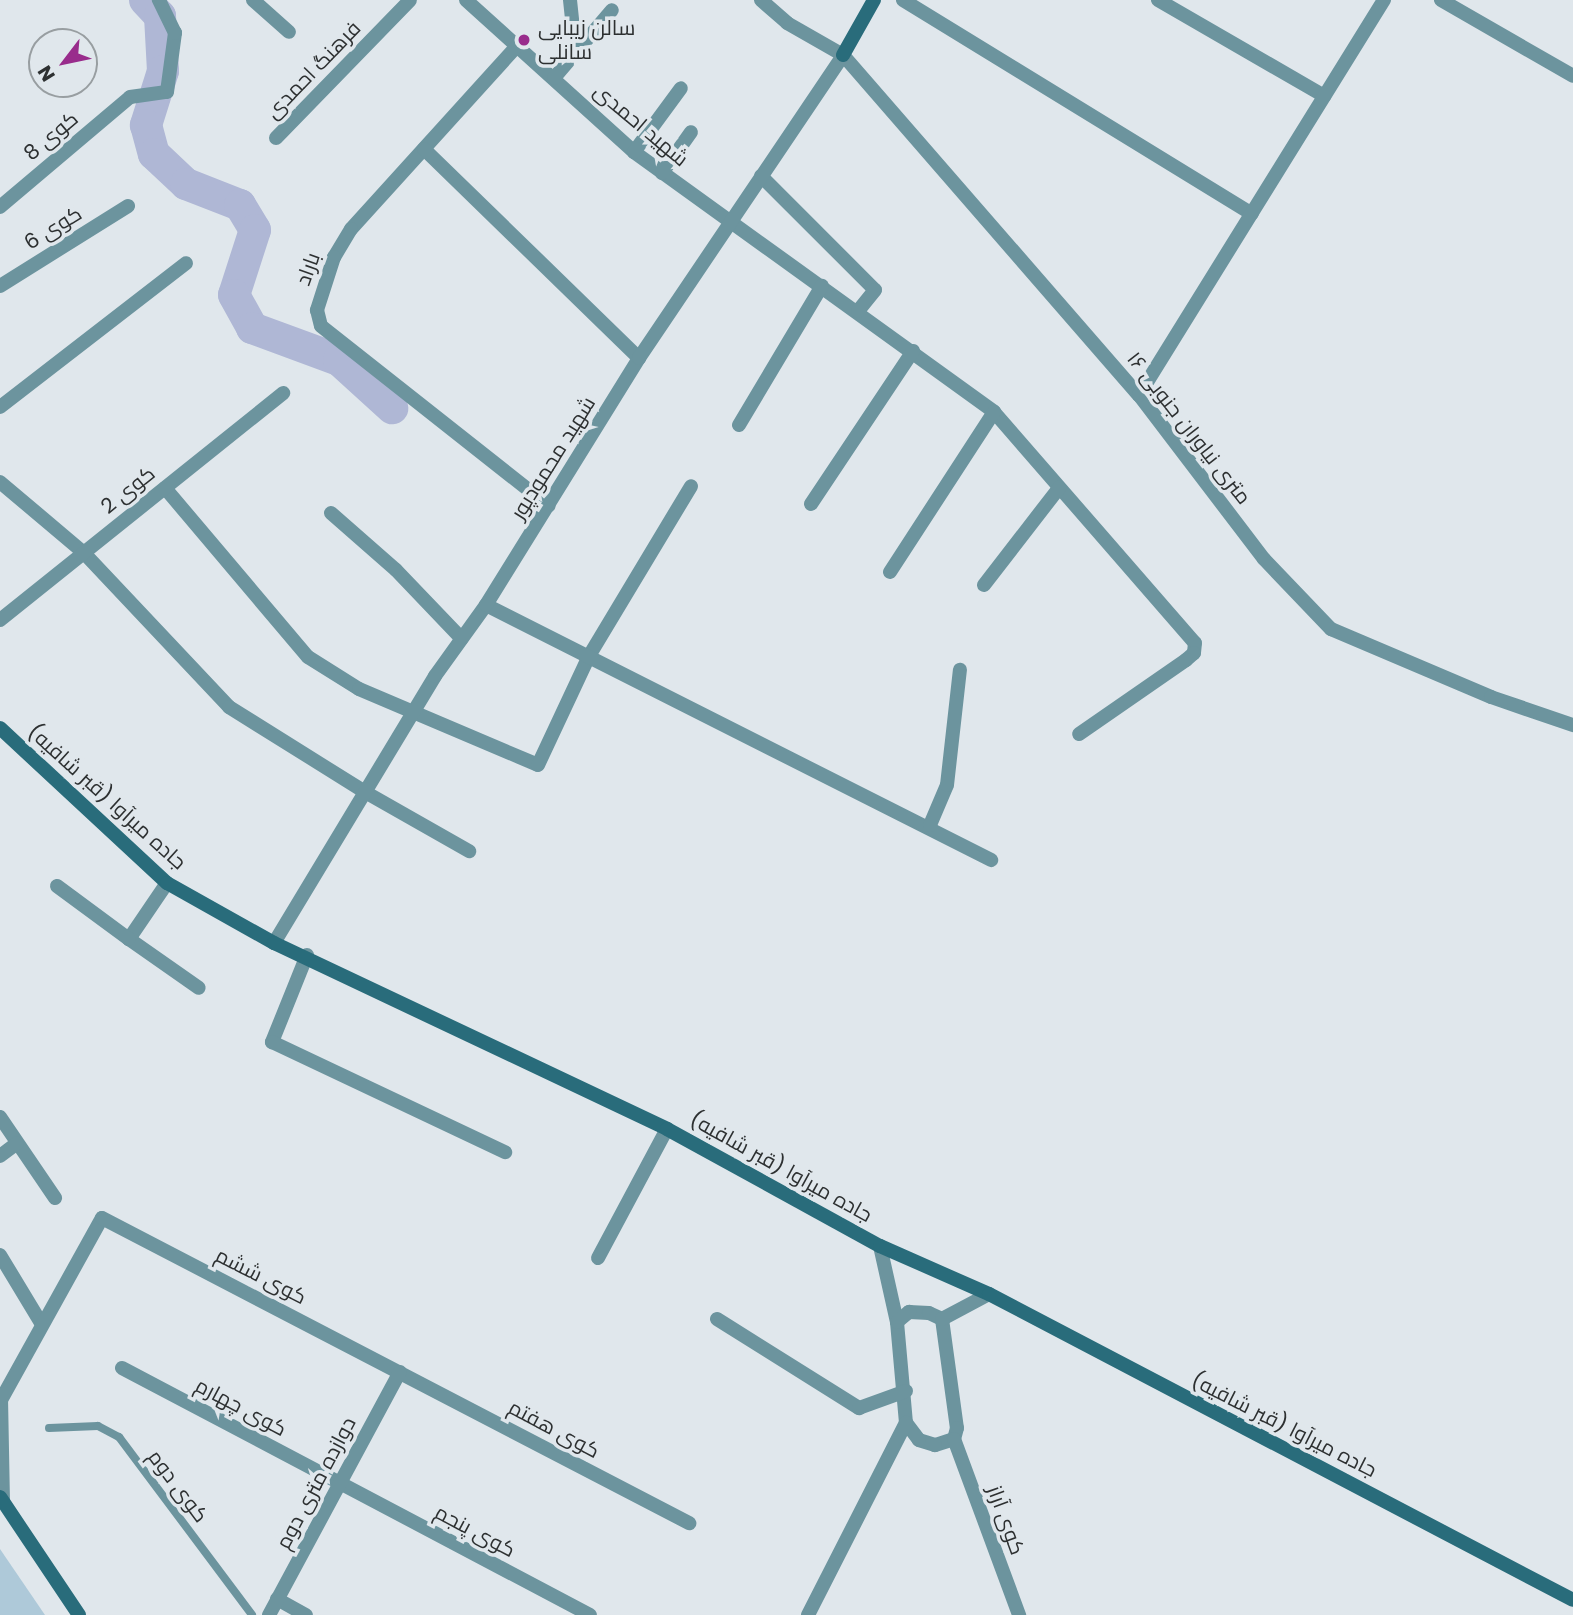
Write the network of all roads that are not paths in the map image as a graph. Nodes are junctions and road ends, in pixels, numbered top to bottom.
1 (159, 0) edge
2 (253, 0) edge
3 (410, 0) edge
4 (466, 0) edge
5 (570, 0) edge
6 (761, 0) edge
7 (874, 0) edge
8 (903, 0) edge
9 (1158, 0) edge
10 (1384, 0) edge
11 (1441, 0) edge
12 (612, 10) dead end
13 (289, 32) dead end
14 (585, 42) junction
15 (517, 46) junction
16 (843, 55) junction
17 (1573, 76) edge
18 (554, 78) junction
19 (681, 88) dead end
20 (1324, 96) junction
21 (691, 132) dead end
22 (276, 138) dead end
23 (424, 149) junction
24 (634, 152) junction
25 (662, 173) junction
26 (761, 176) junction
27 (128, 206) dead end
28 (0, 207) edge
29 (1252, 214) junction
30 (731, 220) junction
31 (186, 262) dead end
32 (0, 286) edge
33 (822, 286) junction
34 (858, 311) junction
35 (913, 351) junction
36 (639, 358) junction
37 (283, 393) dead end
38 (1139, 395) junction
39 (0, 407) edge
40 (994, 412) junction
41 (739, 425) dead end
42 (0, 482) edge
43 (691, 486) dead end
44 (165, 488) junction
45 (1059, 488) junction
46 (811, 504) dead end
47 (550, 506) junction
48 (331, 513) dead end
49 (83, 553) junction
50 (890, 572) dead end
51 (985, 585) dead end
52 (486, 606) junction
53 (0, 620) edge
54 (462, 639) junction
55 (589, 656) junction
56 (960, 670) dead end
57 (413, 713) junction
58 (1573, 725) edge
59 (0, 728) edge
60 (1079, 734) dead end
61 (365, 792) junction
62 (930, 825) junction
63 (469, 850) dead end
64 (991, 860) dead end
65 (167, 883) junction
66 (57, 886) dead end
67 (129, 939) junction
68 (274, 943) junction
69 (307, 955) junction
70 (200, 988) dead end
71 (0, 1117) edge
72 (667, 1129) junction
73 (17, 1143) junction
74 (505, 1152) dead end
75 (0, 1156) edge
76 (55, 1198) dead end
77 (880, 1246) junction
78 (0, 1255) edge
79 (598, 1258) dead end
80 (989, 1294) junction
81 (717, 1319) dead end
82 (942, 1319) junction
83 (897, 1322) junction
84 (41, 1323) junction
85 (122, 1368) dead end
86 (400, 1372) junction
87 (906, 1391) junction
88 (1, 1400) edge
89 (906, 1423) junction
90 (49, 1428) dead end
91 (954, 1439) junction
92 (340, 1483) junction
93 (2, 1500) edge
94 (690, 1523) dead end
95 (277, 1599) junction
96 (1573, 1600) edge
97 (79, 1615) edge
98 (252, 1615) edge
99 (269, 1615) edge
100 (306, 1615) edge
101 (590, 1615) edge
102 (808, 1615) edge
103 (1019, 1615) edge

1 - 28 street, کوی 8
2 - 13 street
3 - 22 street, فرهنگ احمدی
4 - 15 street, شهید احمدی
5 - 14 street
6 - 16 street, ۱۶ متری نیاوران جنوبی
7 - 16 street, شهید محمودپور
8 - 29 street
9 - 20 street
10 - 20 street
11 - 17 street
12 - 14 street
14 - 18 street
15 - 18 street, شهید احمدی
15 - 23 street, باراد
16 - 26 street, شهید محمودپور
16 - 38 street, ۱۶ متری نیاوران جنوبی
18 - 24 street, شهید احمدی
19 - 24 street
20 - 29 street
21 - 25 street
23 - 36 street
23 - 47 street, باراد
24 - 25 street, شهید احمدی
25 - 30 street, شهید احمدی
26 - 30 street, شهید محمودپور
26 - 34 street
27 - 32 street, کوی 6
29 - 38 street
30 - 33 street, شهید احمدی
30 - 36 street, شهید محمودپور
31 - 39 street
33 - 34 street, شهید احمدی
33 - 41 street
34 - 35 street, شهید احمدی
35 - 40 street, شهید احمدی
35 - 46 street
36 - 47 street, شهید محمودپور
37 - 44 street, کوی 2
38 - 58 street, ۱۶ متری نیاوران جنوبی
40 - 45 street, شهید احمدی
40 - 50 street
42 - 49 street
43 - 55 street
44 - 49 street, کوی 2
44 - 57 street
45 - 51 street
45 - 60 street, شهید احمدی
47 - 52 street, شهید محمودپور
48 - 54 street
49 - 53 street, کوی 2
49 - 61 street
52 - 54 street, شهید محمودپور
52 - 55 street
54 - 57 street, شهید محمودپور
55 - 57 street
55 - 62 street
56 - 62 street
57 - 61 street, شهید محمودپور
59 - 65 street, جاده میرآوا (قبر شافیه)
61 - 63 street
61 - 68 street, شهید محمودپور
62 - 64 street
65 - 67 street
65 - 68 street, جاده میرآوا (قبر شافیه)
66 - 67 street
67 - 70 street
68 - 69 street, جاده میرآوا (قبر شافیه)
69 - 72 street, جاده میرآوا (قبر شافیه)
69 - 74 street
71 - 73 street
72 - 77 street, جاده میرآوا (قبر شافیه)
72 - 79 street
73 - 75 street
73 - 76 street
77 - 80 street, جاده میرآوا (قبر شافیه)
77 - 83 street
78 - 84 street
80 - 82 street
80 - 96 street, جاده میرآوا (قبر شافیه)
81 - 87 street
82 - 83 street
82 - 91 street, کوی آراز
83 - 87 street
84 - 86 street, کوی ششم
84 - 88 street
85 - 92 street, کوی چهارم
86 - 92 street, دوازده متری دوم
86 - 94 street, کوی هفتم
87 - 89 street
88 - 93 street
89 - 91 street
89 - 102 street
90 - 98 lane, کوی دوم
91 - 103 street, کوی آراز
92 - 95 street, دوازده متری دوم
92 - 101 street, کوی پنجم
93 - 97 street
95 - 99 street, دوازده متری دوم
95 - 100 street

